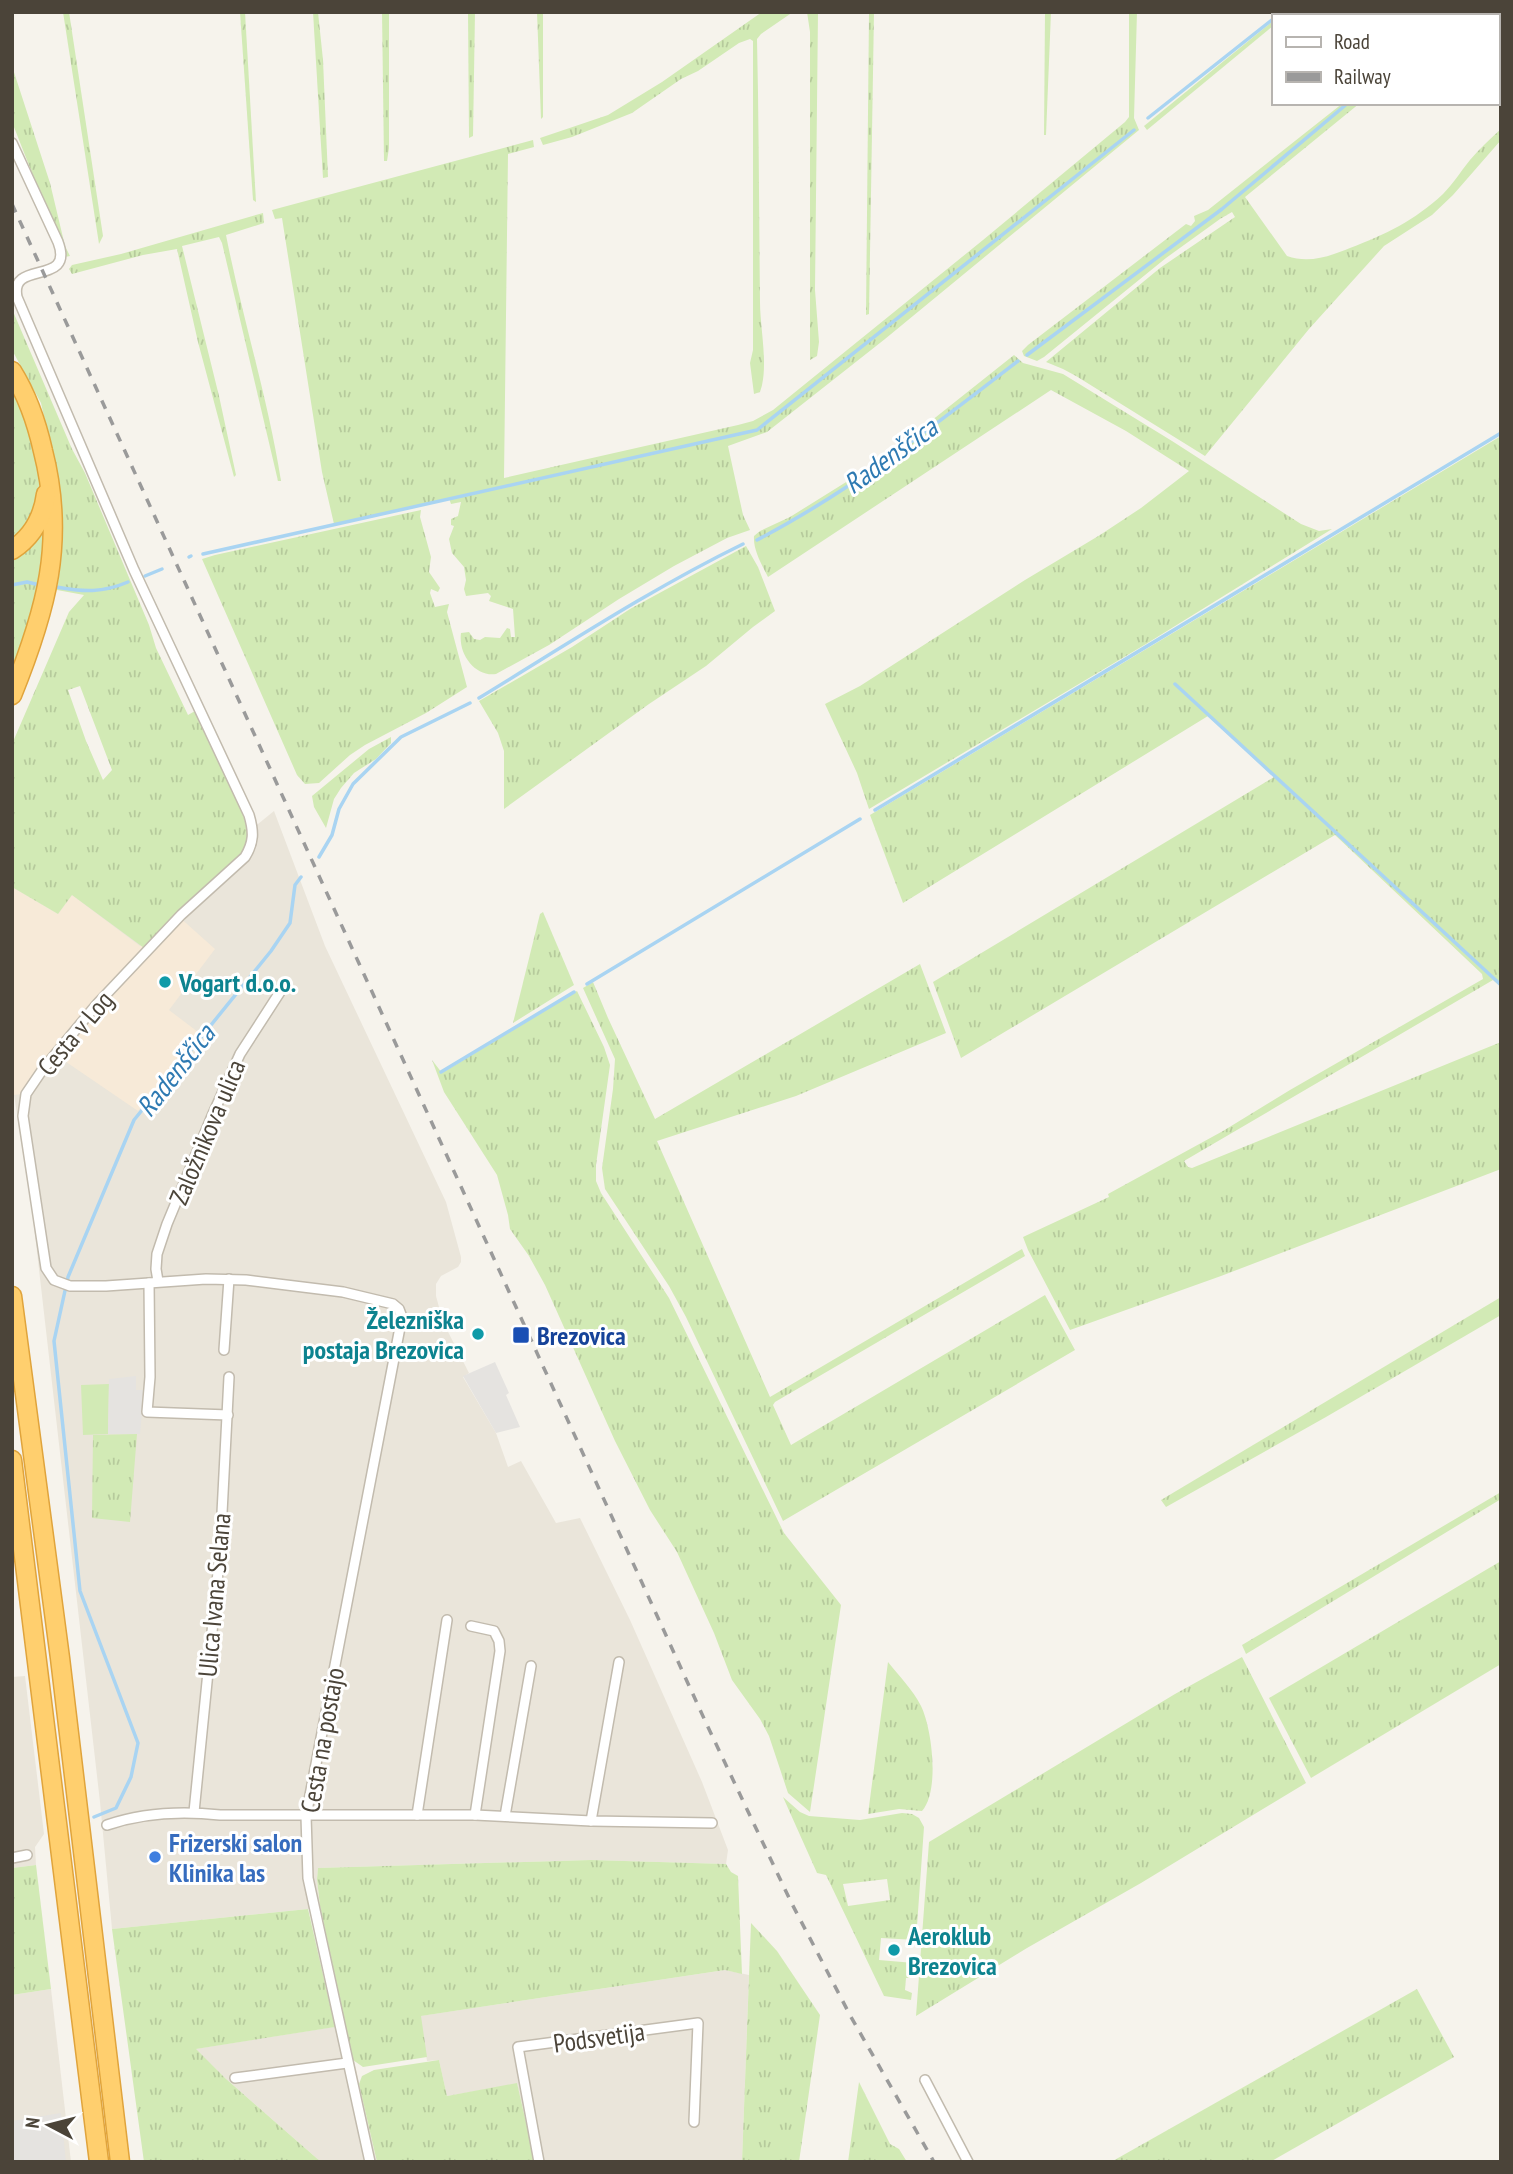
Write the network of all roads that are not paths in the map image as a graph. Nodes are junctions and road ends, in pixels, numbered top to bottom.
1 (12, 143) edge
2 (12, 371) edge
3 (47, 466) junction
4 (12, 550) edge
5 (12, 695) edge
6 (280, 992) dead end
7 (229, 1279) junction
8 (154, 1282) junction
9 (12, 1296) edge
10 (224, 1350) dead end
11 (229, 1377) dead end
12 (228, 1415) junction
13 (12, 1460) edge
14 (447, 1620) dead end
15 (471, 1626) dead end
16 (619, 1662) dead end
17 (531, 1666) dead end
18 (194, 1812) junction
19 (417, 1815) junction
20 (475, 1815) junction
21 (306, 1816) junction
22 (505, 1816) junction
23 (591, 1821) junction
24 (712, 1823) dead end
25 (107, 1825) dead end
26 (27, 1855) dead end
27 (12, 1858) edge
28 (347, 2063) junction
29 (235, 2078) dead end
30 (925, 2080) dead end
31 (694, 2122) dead end
32 (99, 2162) edge
33 (120, 2162) edge
34 (370, 2162) edge
35 (539, 2162) edge
36 (968, 2162) edge

1 - 8 street, Cesta v Log
2 - 3 highway
3 - 4 highway
3 - 5 highway
6 - 8 street, Založnikova ulica
7 - 8 street
7 - 10 street
7 - 21 street, Cesta na postajo
8 - 12 street, Založnikova ulica
9 - 33 highway
11 - 12 street, Ulica Ivana Selana
12 - 18 street, Ulica Ivana Selana
13 - 32 highway
14 - 19 street
15 - 20 street
16 - 23 street
17 - 22 street
18 - 21 street
18 - 25 street
19 - 20 street
19 - 21 street
20 - 22 street
21 - 28 street, Cesta na postajo
22 - 23 street
23 - 24 street
26 - 27 street
28 - 29 street
28 - 34 street, Cesta na postajo
30 - 36 street
31 - 35 street, Podsvetija

